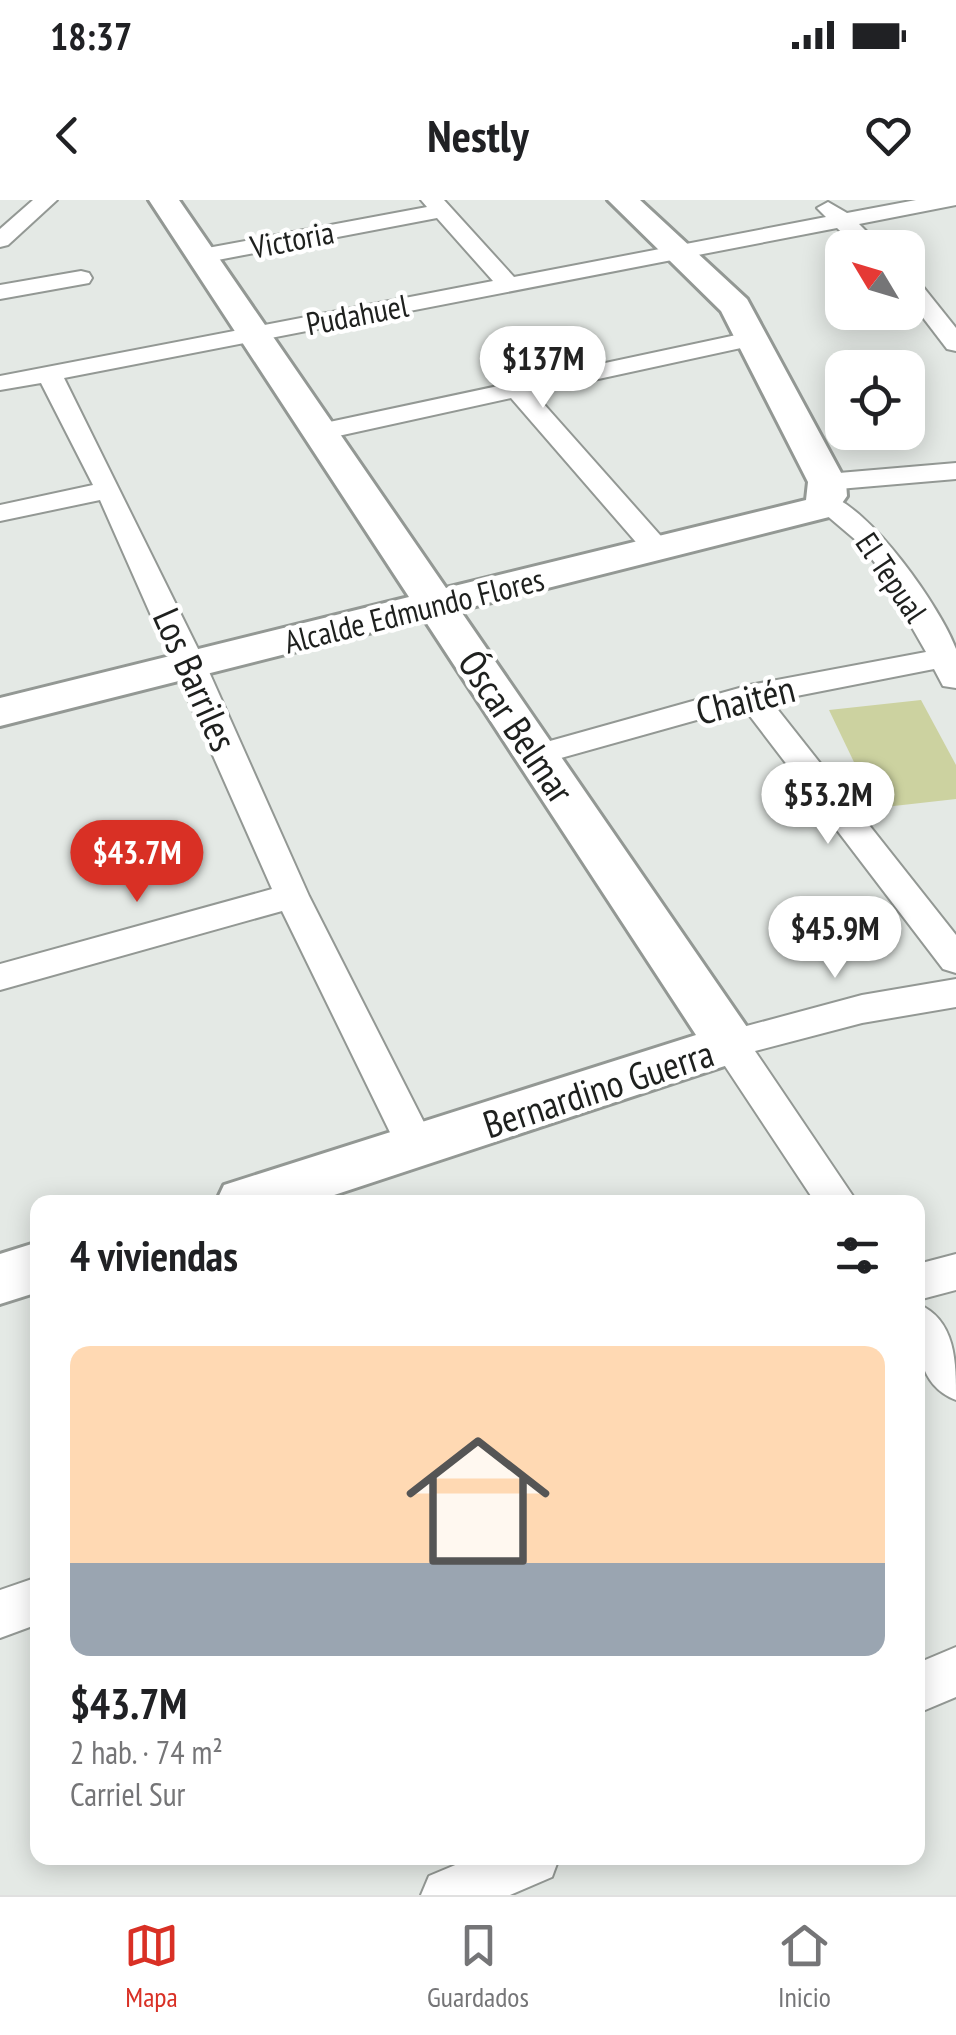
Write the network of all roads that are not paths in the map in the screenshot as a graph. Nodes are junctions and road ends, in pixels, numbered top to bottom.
1 (46, 200) edge
2 (164, 200) edge
3 (345, 200) edge
4 (623, 200) edge
5 (819, 200) edge
6 (950, 200) edge
7 (437, 205) edge
8 (844, 221) junction
9 (366, 225) junction
10 (853, 230) edge
11 (0, 240) edge
12 (681, 252) junction
13 (202, 256) junction
14 (82, 278) dead end
15 (508, 285) junction
16 (0, 292) edge
17 (925, 305) edge
18 (254, 334) junction
19 (755, 338) junction
20 (956, 344) edge
21 (49, 374) junction
22 (0, 383) edge
23 (516, 388) junction
24 (320, 432) junction
25 (956, 472) edge
26 (109, 490) junction
27 (826, 492) junction
28 (0, 513) edge
29 (658, 550) junction
30 (436, 605) junction
31 (191, 665) junction
32 (952, 665) edge
33 (750, 695) junction
34 (0, 712) edge
35 (536, 756) junction
36 (292, 896) junction
37 (956, 960) edge
38 (0, 977) edge
39 (956, 993) edge
40 (730, 1044) junction
41 (417, 1148) junction
42 (266, 1195) edge
43 (832, 1195) edge
44 (30, 1270) edge
45 (956, 1272) edge
46 (0, 1279) edge
47 (925, 1280) edge
48 (925, 1333) edge
49 (956, 1380) edge
50 (30, 1603) edge
51 (0, 1614) edge
52 (956, 1672) edge
53 (925, 1685) edge
54 (517, 1865) edge
55 (448, 1895) edge

1 - 11 street
2 - 13 street, Óscar Belmar
3 - 9 street
4 - 12 street
5 - 8 street
6 - 8 street, Pudahuel
7 - 9 street, Victoria
7 - 15 street
8 - 10 street
8 - 12 street, Pudahuel
9 - 13 street, Victoria
12 - 15 street, Pudahuel
12 - 19 street
13 - 18 street, Óscar Belmar
14 - 16 street
15 - 18 street, Pudahuel
17 - 20 street
18 - 21 street, Pudahuel
18 - 24 street, Óscar Belmar
19 - 23 street
19 - 27 street
21 - 22 street, Pudahuel
21 - 26 street, Los Barriles
23 - 24 street
23 - 29 street
24 - 30 street, Óscar Belmar
25 - 27 street
26 - 28 street
26 - 31 street, Los Barriles
27 - 29 street, Alcalde Edmundo Flores
27 - 32 street, El Tepual
29 - 30 street, Alcalde Edmundo Flores
30 - 31 street, Alcalde Edmundo Flores
30 - 35 street, Óscar Belmar
31 - 34 street, Alcalde Edmundo Flores
31 - 36 street, Los Barriles
32 - 33 street, Chaitén
33 - 35 street, Chaitén
33 - 37 street
35 - 40 street, Óscar Belmar
36 - 38 street
36 - 41 street, Los Barriles
39 - 40 street, Bernardino Guerra
40 - 41 street, Bernardino Guerra
40 - 43 street, Óscar Belmar
41 - 42 street, Bernardino Guerra
44 - 46 street
45 - 47 street
48 - 49 street
50 - 51 street
52 - 53 street
54 - 55 street

